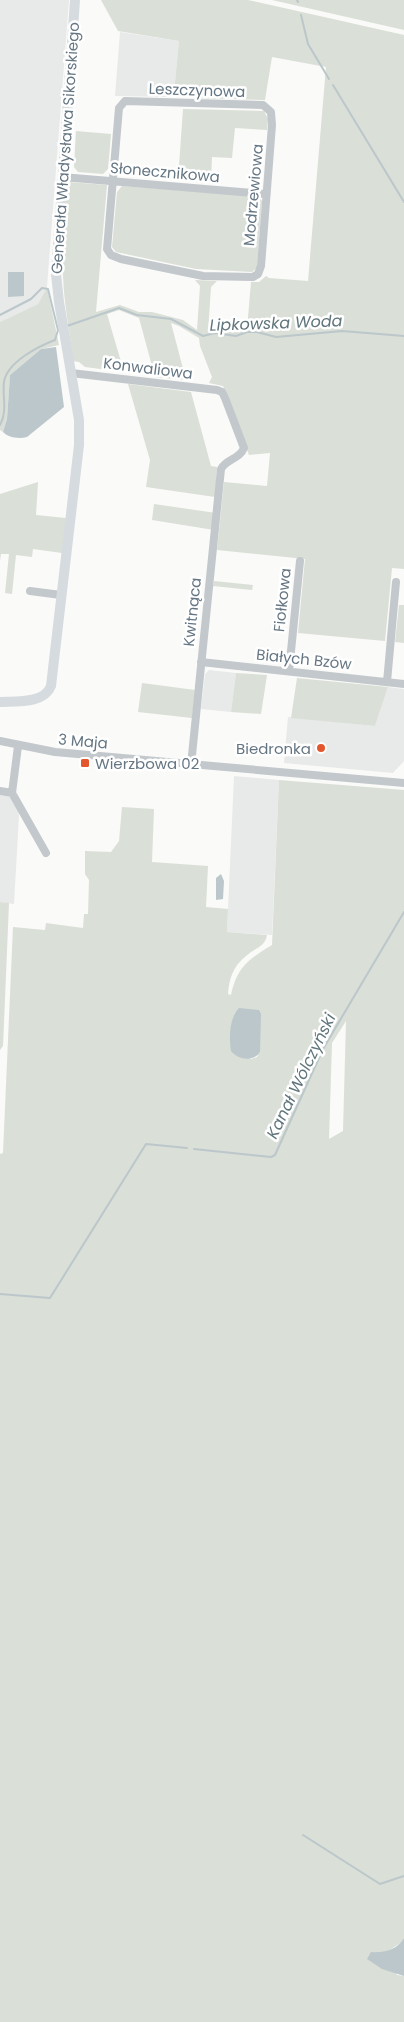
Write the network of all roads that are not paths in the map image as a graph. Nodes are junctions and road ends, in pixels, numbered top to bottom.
1 (75, 0) edge
2 (271, 112) joint
3 (62, 177) junction
4 (112, 181) junction
5 (266, 194) junction
6 (71, 373) junction
7 (224, 463) joint
8 (300, 561) dead end
9 (396, 582) dead end
10 (30, 591) dead end
11 (61, 595) junction
12 (201, 662) junction
13 (289, 671) junction
14 (387, 682) junction
15 (404, 684) edge
16 (0, 702) edge
17 (0, 741) edge
18 (18, 746) junction
19 (191, 765) junction
20 (404, 783) edge
21 (0, 791) edge
22 (12, 793) junction
23 (46, 853) dead end

1 - 3 main road, Generała Władysława Sikorskiego
2 - 4 street, Leszczynowa
2 - 5 street, Modrzewiowa
3 - 4 street, Słonecznikowa
3 - 6 main road, Generała Władysława Sikorskiego
4 - 5 street, Słonecznikowa
4 - 5 street, Modrzewiowa
6 - 7 street, Konwaliowa
6 - 11 main road, Generała Władysława Sikorskiego
7 - 12 street, Kwitnąca
8 - 13 street, Fiołkowa
9 - 14 street
10 - 11 street
11 - 16 main road, Generała Władysława Sikorskiego
12 - 13 street, Białych Bzów
12 - 19 street, Kwitnąca
13 - 14 street, Białych Bzów
14 - 15 street, Białych Bzów
17 - 18 street, 3 Maja
18 - 19 street, 3 Maja
18 - 22 street
19 - 20 street, 3 Maja
21 - 22 street
22 - 23 street

